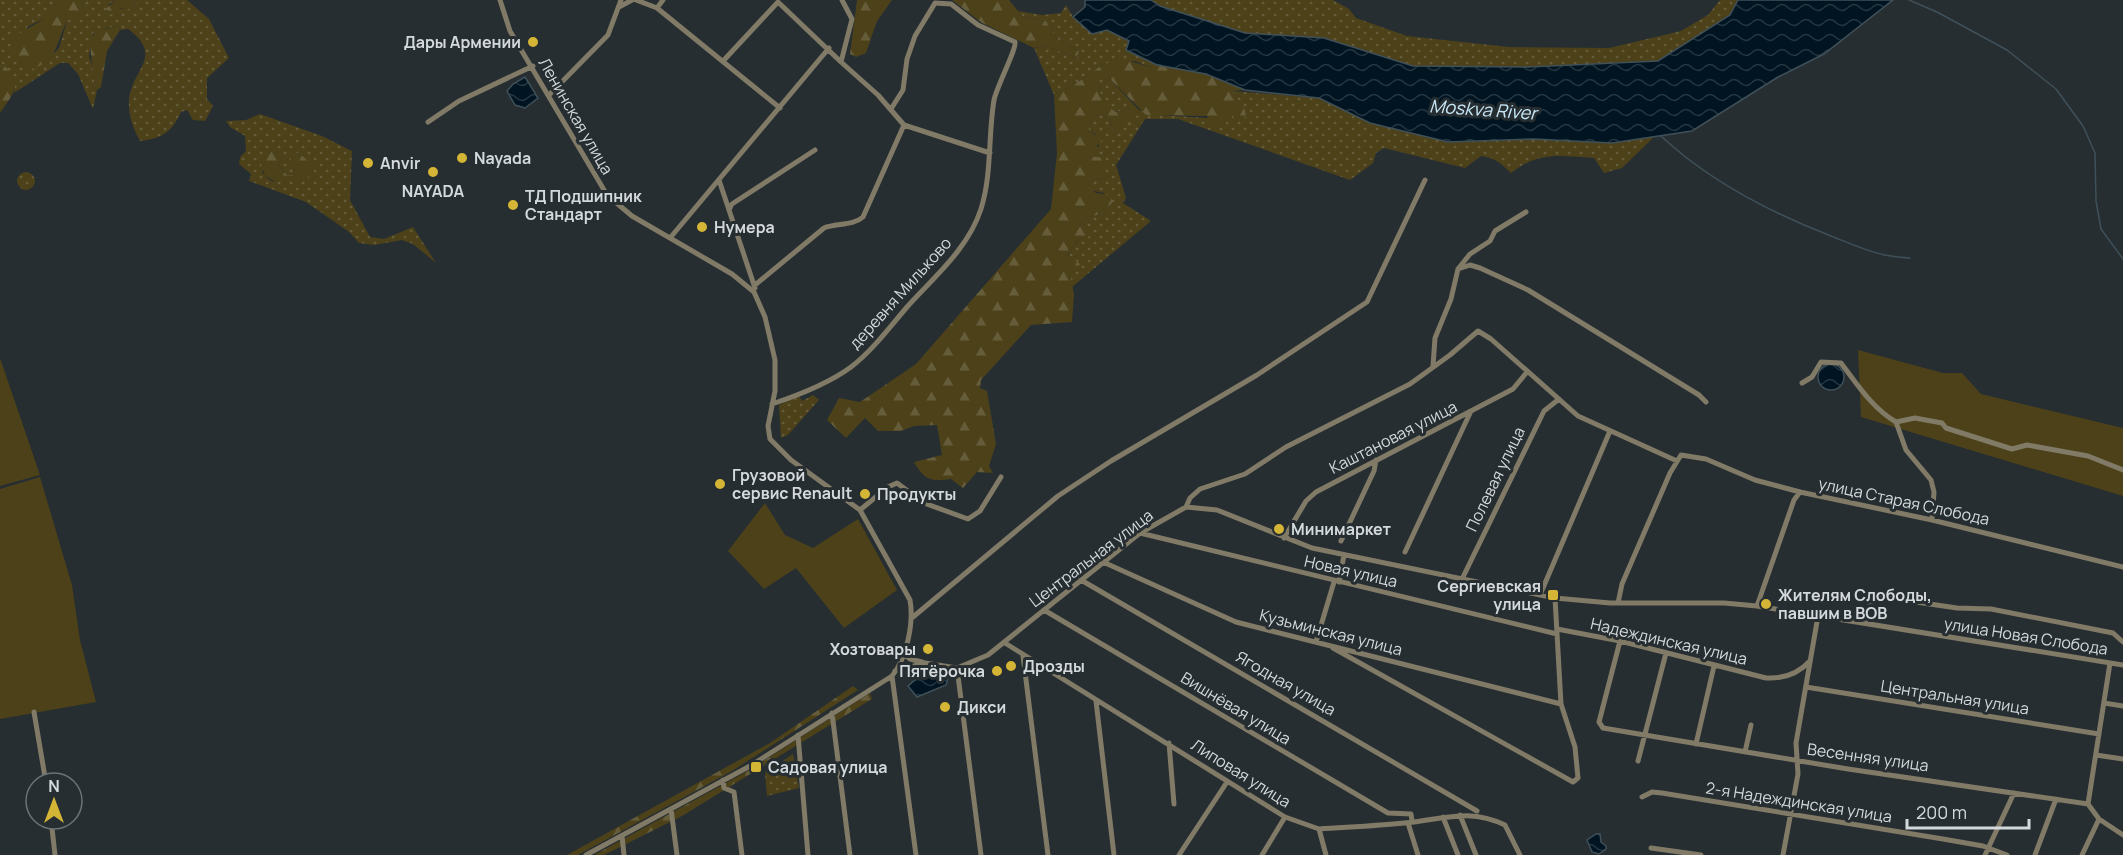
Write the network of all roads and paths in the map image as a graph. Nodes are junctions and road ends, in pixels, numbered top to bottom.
1 (500, 0) edge
2 (634, 0) edge
3 (663, 0) edge
4 (842, 0) edge
5 (620, 3) edge
6 (657, 8) junction
7 (829, 48) junction
8 (724, 60) junction
9 (841, 61) junction
10 (533, 66) junction
11 (549, 95) junction
12 (780, 108) junction
13 (891, 109) junction
14 (428, 122) dead end
15 (904, 125) junction
16 (815, 150) dead end
17 (990, 153) junction
18 (719, 180) junction
19 (1425, 180) dead end
20 (1526, 212) dead end
21 (730, 214) junction
22 (670, 238) junction
23 (1458, 269) junction
24 (755, 289) junction
25 (1433, 366) junction
26 (1527, 372) junction
27 (1802, 383) dead end
28 (1559, 399) junction
29 (1706, 402) dead end
30 (772, 404) junction
31 (1471, 411) junction
32 (1896, 422) junction
33 (1611, 431) junction
34 (1376, 460) junction
35 (1677, 460) junction
36 (2123, 470) edge
37 (1001, 477) dead end
38 (1800, 492) junction
39 (1186, 507) junction
40 (860, 510) junction
41 (1932, 520) junction
42 (1140, 533) junction
43 (1284, 538) junction
44 (1341, 541) dead end
45 (1405, 552) dead end
46 (1344, 555) junction
47 (1103, 562) junction
48 (2123, 567) edge
49 (1463, 577) junction
50 (1081, 580) junction
51 (1337, 582) junction
52 (1540, 595) junction
53 (1555, 598) junction
54 (1618, 603) junction
55 (1757, 606) junction
56 (1044, 610) junction
57 (1818, 616) junction
58 (913, 617) junction
59 (1865, 623) junction
60 (1557, 631) junction
61 (1620, 641) junction
62 (1316, 642) junction
63 (2123, 642) edge
64 (1005, 643) junction
65 (1326, 645) junction
66 (903, 653) junction
67 (1666, 653) junction
68 (1023, 656) junction
69 (1810, 661) junction
70 (925, 663) junction
71 (2110, 663) junction
72 (2123, 665) edge
73 (1714, 666) junction
74 (957, 668) junction
75 (893, 673) junction
76 (1806, 687) junction
77 (1096, 701) junction
78 (2104, 703) junction
79 (1561, 704) junction
80 (2123, 706) edge
81 (34, 712) dead end
82 (832, 713) junction
83 (1751, 725) dead end
84 (2099, 734) junction
85 (798, 735) junction
86 (1644, 735) junction
87 (1168, 743) junction
88 (1696, 744) junction
89 (1745, 752) junction
90 (2096, 755) junction
91 (2123, 759) edge
92 (1797, 760) junction
93 (1638, 761) dead end
94 (44, 771) edge
95 (723, 780) junction
96 (1227, 782) junction
97 (2014, 793) junction
98 (1642, 798) dead end
99 (2056, 799) junction
100 (1174, 804) dead end
101 (2088, 804) junction
102 (671, 809) junction
103 (1477, 811) dead end
104 (1790, 814) junction
105 (1460, 815) junction
106 (1286, 817) junction
107 (1443, 817) junction
108 (2100, 819) junction
109 (1410, 822) junction
110 (1319, 829) junction
111 (52, 831) edge
112 (2123, 835) edge
113 (622, 836) junction
114 (1651, 848) dead end
115 (1986, 852) edge
116 (1663, 853) edge
117 (55, 855) edge
118 (586, 855) edge
119 (624, 855) edge
120 (676, 855) edge
121 (742, 855) edge
122 (808, 855) edge
123 (850, 855) edge
124 (916, 855) edge
125 (981, 855) edge
126 (1048, 855) edge
127 (1114, 855) edge
128 (1179, 855) edge
129 (1262, 855) edge
130 (1326, 855) edge
131 (1418, 855) edge
132 (1458, 855) edge
133 (1476, 855) edge
134 (1520, 855) edge
135 (1701, 855) edge
136 (1783, 855) edge
137 (2007, 855) edge
138 (2035, 855) edge
139 (2082, 855) edge

1 - 10 street, Ленинская улица
2 - 5 street
2 - 6 street
3 - 6 street
4 - 9 street
5 - 11 street
6 - 8 street
7 - 8 street
7 - 9 street
7 - 12 street
8 - 12 street
9 - 13 street
10 - 11 street, Ленинская улица
10 - 14 street
11 - 22 street, Ленинская улица
12 - 18 street
13 - 15 street
13 - 17 street, деревня Мильково
15 - 17 street
15 - 24 street
16 - 21 street
17 - 30 street, деревня Мильково
18 - 21 street
18 - 22 street
19 - 58 street
20 - 23 street
21 - 24 street
22 - 24 street, Ленинская улица
23 - 25 street
23 - 29 street
24 - 30 street
25 - 26 street, Центральная улица
25 - 39 street, Центральная улица
26 - 28 street
26 - 31 street, Каштановая улица
27 - 32 street
28 - 33 street
28 - 49 street, Полевая улица
30 - 40 street
31 - 34 street, Каштановая улица
31 - 45 street
32 - 36 street
32 - 41 street
33 - 35 street
33 - 52 street
34 - 43 street, Каштановая улица
34 - 44 street
35 - 38 street, улица Старая Слобода
35 - 54 street
37 - 40 street
38 - 41 street, улица Старая Слобода
38 - 55 street
39 - 42 street, Центральная улица
39 - 43 street
40 - 58 street
41 - 48 street, улица Старая Слобода
42 - 47 street, Центральная улица
42 - 51 street, Новая улица
43 - 46 street
46 - 49 street
46 - 51 street
47 - 50 street, Центральная улица
47 - 62 street, Кузьминская улица
49 - 52 street
50 - 56 street, Центральная улица
50 - 103 street, Ягодная улица
51 - 60 street, Новая улица
51 - 62 street
52 - 53 street
53 - 54 street
53 - 60 street
54 - 55 street
55 - 57 street, улица Новая Слобода
56 - 64 street, Центральная улица
56 - 109 street, Вишнёвая улица
57 - 59 street, улица Новая Слобода
57 - 69 street
58 - 66 street
59 - 63 street
59 - 71 street, улица Новая Слобода
60 - 61 street, Надеждинская улица
60 - 79 street
61 - 67 street, Надеждинская улица
61 - 86 street, Весенняя улица
62 - 65 street, Кузьминская улица
64 - 68 street, Липовая улица
64 - 74 street, Центральная улица
65 - 79 street, Кузьминская улица
65 - 79 street
66 - 70 street
66 - 75 street
67 - 73 street, Надеждинская улица
67 - 86 street
68 - 77 street, Липовая улица
68 - 126 street
69 - 73 street, Надеждинская улица
69 - 76 street
70 - 74 street
70 - 75 street
71 - 72 street, улица Новая Слобода
71 - 78 street
73 - 88 street
74 - 125 street
75 - 82 street
75 - 124 street
76 - 84 street, Центральная улица
76 - 92 street
77 - 87 street, Липовая улица
77 - 127 street
78 - 80 street
78 - 84 street
81 - 94 street
82 - 85 street
82 - 123 street
83 - 89 street
84 - 90 street
85 - 95 street
85 - 122 street
86 - 88 street, Весенняя улица
86 - 93 street
87 - 96 street, Липовая улица
87 - 100 street
88 - 89 street, Весенняя улица
89 - 92 street, Весенняя улица
90 - 91 street
90 - 101 street
92 - 97 street, Весенняя улица
92 - 104 street
95 - 102 street
95 - 121 street
96 - 106 street, Липовая улица
96 - 128 street
97 - 99 street, Весенняя улица
97 - 115 street
98 - 104 street, 2-я Надеждинская улица
99 - 101 street, Весенняя улица
99 - 138 street
101 - 108 street
102 - 113 street
102 - 120 street
104 - 115 street, 2-я Надеждинская улица
104 - 136 street
105 - 107 street, Липовая улица
105 - 133 street
105 - 134 street, Липовая улица
106 - 110 street, Липовая улица
106 - 129 street
107 - 109 street, Липовая улица
107 - 132 street
108 - 112 street
108 - 139 street
109 - 110 street, Липовая улица
109 - 131 street
110 - 130 street
111 - 117 street
113 - 118 street
113 - 119 street
114 - 116 street
115 - 137 street, 2-я Надеждинская улица
116 - 135 street

